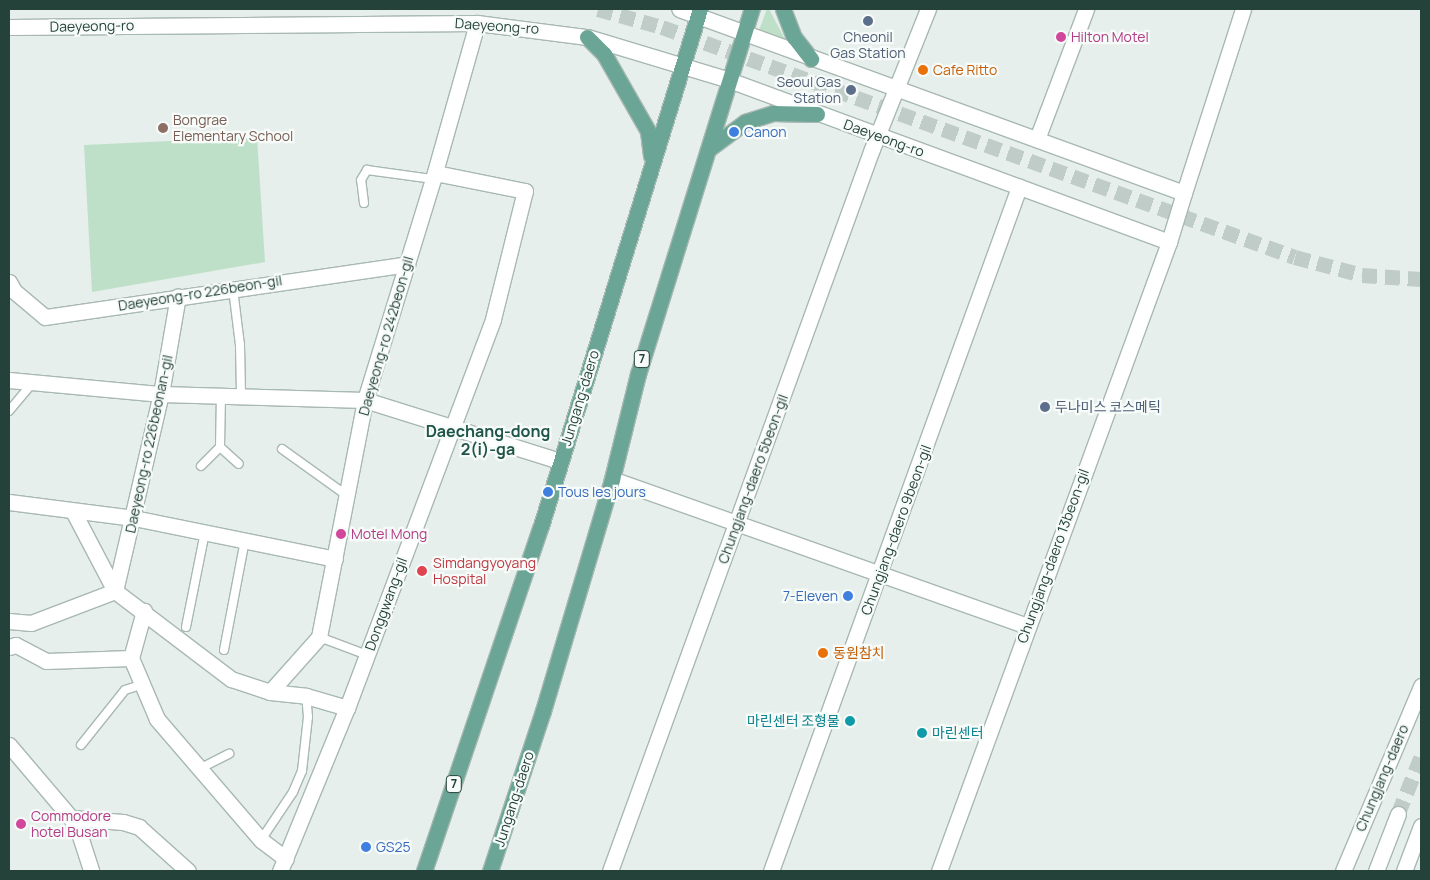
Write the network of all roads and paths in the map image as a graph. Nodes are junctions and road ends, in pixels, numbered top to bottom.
1 (680, 9) edge
2 (752, 9) edge
3 (783, 9) edge
4 (928, 9) edge
5 (1086, 9) edge
6 (1244, 9) edge
7 (699, 12) edge
8 (477, 23) junction
9 (9, 27) edge
10 (743, 31) junction
11 (587, 37) junction
12 (811, 59) junction
13 (682, 66) junction
14 (729, 80) junction
15 (898, 88) junction
16 (817, 114) junction
17 (878, 136) junction
18 (1037, 139) junction
19 (708, 149) junction
20 (651, 165) junction
21 (434, 176) junction
22 (1019, 187) junction
23 (1184, 193) junction
24 (364, 203) dead end
25 (1169, 242) junction
26 (406, 264) junction
27 (9, 282) edge
28 (232, 287) junction
29 (178, 296) junction
30 (9, 380) edge
31 (32, 384) junction
32 (161, 394) junction
33 (241, 394) junction
34 (221, 396) junction
35 (365, 400) junction
36 (9, 411) edge
37 (452, 426) junction
38 (220, 447) junction
39 (282, 449) dead end
40 (560, 461) junction
41 (239, 464) dead end
42 (201, 466) dead end
43 (612, 480) junction
44 (346, 495) junction
45 (9, 502) edge
46 (73, 511) junction
47 (134, 518) junction
48 (737, 524) junction
49 (205, 532) junction
50 (244, 540) junction
51 (335, 559) junction
52 (880, 574) junction
53 (115, 591) junction
54 (144, 611) junction
55 (9, 621) edge
56 (1027, 626) junction
57 (186, 627) dead end
58 (319, 637) junction
59 (9, 648) edge
60 (224, 650) dead end
61 (367, 655) junction
62 (130, 658) junction
63 (143, 684) junction
64 (1421, 686) edge
65 (270, 692) junction
66 (306, 696) junction
67 (347, 708) junction
68 (9, 745) edge
69 (81, 745) dead end
70 (229, 754) dead end
71 (199, 769) junction
72 (1398, 814) tunnel mouth
73 (71, 818) junction
74 (1421, 826) edge
75 (261, 840) junction
76 (283, 865) edge
77 (90, 871) edge
78 (188, 871) edge
79 (424, 871) edge
80 (490, 871) edge
81 (610, 871) edge
82 (771, 871) edge
83 (939, 871) edge
84 (1343, 871) edge
85 (1376, 871) edge
86 (1404, 871) edge

1 - 7 street
2 - 10 main road, Jungang-daero / 7
3 - 12 main road
4 - 15 street, Chungjang-daero 5beon-gil
5 - 18 street
6 - 23 street
7 - 10 street
7 - 13 main road, Jungang-daero / 7
8 - 9 street, Daeyeong-ro
8 - 11 street, Daeyeong-ro
8 - 21 street, Daeyeong-ro 242beon-gil
10 - 12 street
10 - 14 main road, Jungang-daero / 7
11 - 13 street, Daeyeong-ro
11 - 20 main road
12 - 15 street
13 - 14 street, Daeyeong-ro
13 - 20 main road, Jungang-daero / 7
14 - 16 street, Daeyeong-ro
14 - 19 main road, Jungang-daero / 7
15 - 17 street, Chungjang-daero 5beon-gil
15 - 18 street
16 - 17 street, Daeyeong-ro
16 - 19 main road
17 - 22 street, Daeyeong-ro
17 - 48 street, Chungjang-daero 5beon-gil
18 - 23 street
19 - 43 main road, Jungang-daero / 7
20 - 40 main road, Jungang-daero / 7
21 - 24 lane
21 - 26 street, Daeyeong-ro 242beon-gil
21 - 37 street, Donggwang-gil
22 - 25 street, Daeyeong-ro
22 - 52 street, Chungjang-daero 9beon-gil
23 - 25 street
25 - 56 street, Chungjang-daero 13beon-gil
26 - 28 street, Daeyeong-ro 226beon-gil
26 - 35 street, Daeyeong-ro 242beon-gil
27 - 29 street, Daeyeong-ro 226beon-gil
28 - 29 street, Daeyeong-ro 226beon-gil
28 - 33 lane
29 - 32 street, Daeyeong-ro 226beonan-gil
30 - 31 street
31 - 32 street
31 - 36 lane
32 - 34 street
32 - 47 street, Daeyeong-ro 226beonan-gil
33 - 34 street
33 - 35 street
34 - 38 lane
35 - 37 street
35 - 44 street, Daeyeong-ro 242beon-gil
37 - 40 street
37 - 61 street, Donggwang-gil
38 - 41 lane
38 - 42 lane
39 - 44 lane
40 - 79 main road, Jungang-daero / 7
43 - 48 street
43 - 80 main road, Jungang-daero / 7
44 - 51 street, Daeyeong-ro 242beon-gil
45 - 46 street
46 - 47 street
46 - 53 street
47 - 49 street
47 - 53 street, Daeyeong-ro 226beonan-gil
48 - 52 street
48 - 81 street, Chungjang-daero 5beon-gil
49 - 50 street
49 - 57 lane
50 - 51 street
50 - 60 lane
51 - 58 street, Daeyeong-ro 242beon-gil
52 - 56 street
52 - 82 street, Chungjang-daero 9beon-gil
53 - 54 street
53 - 55 street
54 - 62 street
54 - 65 street
56 - 83 street, Chungjang-daero 13beon-gil
58 - 61 lane
58 - 65 street
59 - 62 street
61 - 67 street, Donggwang-gil
62 - 63 street
63 - 69 lane
63 - 71 street
64 - 84 street, Chungjang-daero
65 - 66 street
66 - 67 street
66 - 75 lane
67 - 76 street, Donggwang-gil
68 - 73 street
70 - 71 lane
71 - 75 street
72 - 85 street
73 - 77 street
73 - 78 street
74 - 86 street
75 - 76 street

